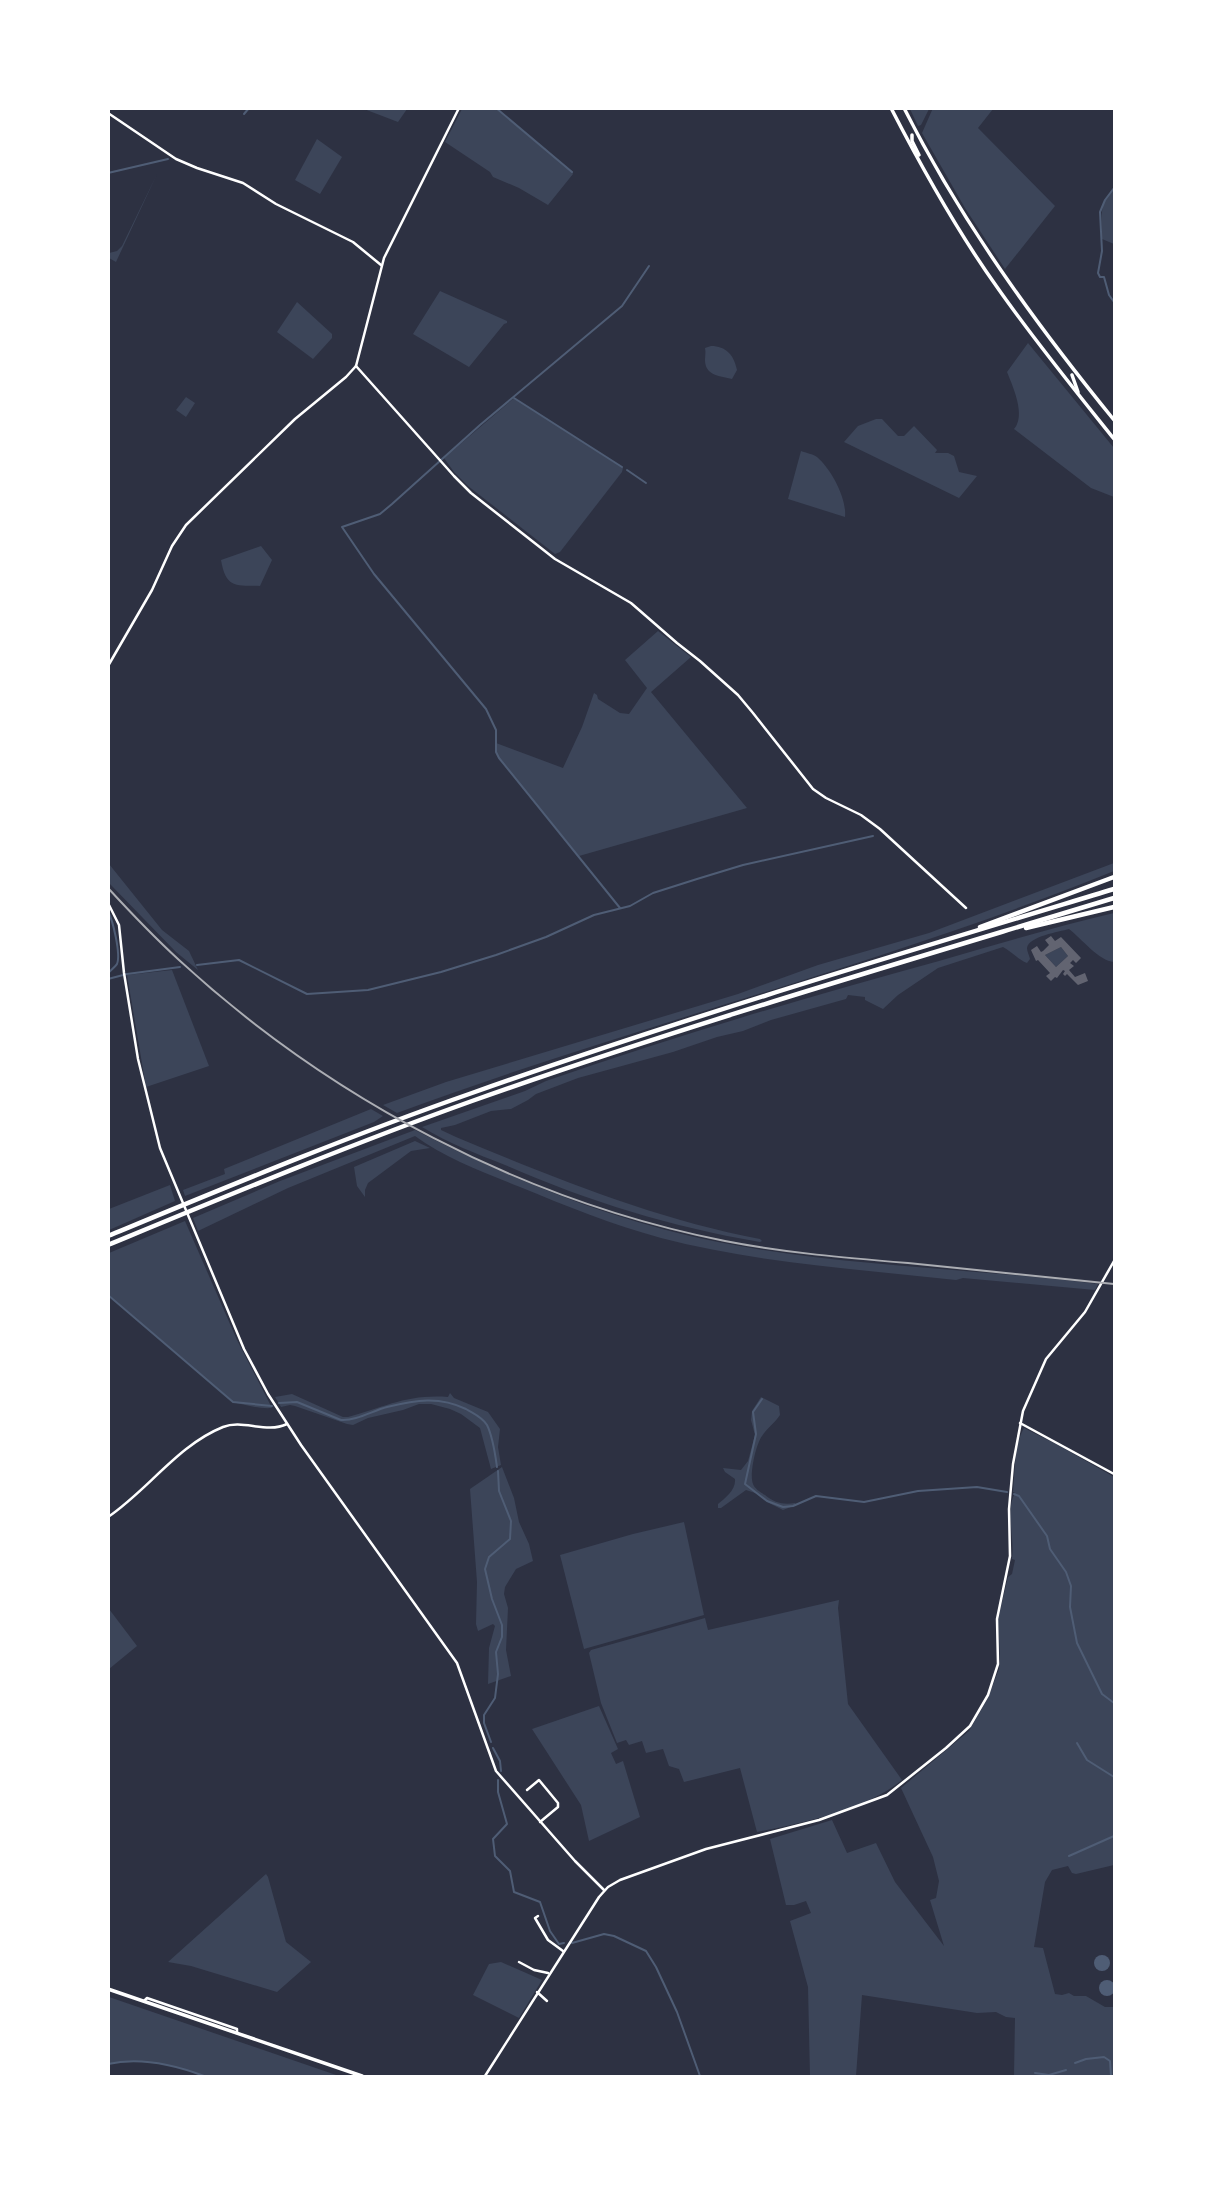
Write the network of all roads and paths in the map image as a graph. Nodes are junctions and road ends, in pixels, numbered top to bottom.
1 (459, 108) edge
2 (891, 108) edge
3 (904, 108) edge
4 (108, 113) edge
5 (914, 134) junction
6 (905, 135) junction
7 (929, 179) junction
8 (381, 265) junction
9 (356, 366) junction
10 (1073, 373) junction
11 (1065, 378) junction
12 (1081, 399) junction
13 (1115, 420) edge
14 (1115, 439) edge
15 (108, 666) edge
16 (1115, 877) edge
17 (1115, 889) edge
18 (1115, 898) edge
19 (108, 903) edge
20 (1115, 907) edge
21 (966, 908) dead end
22 (967, 943) junction
23 (920, 949) junction
24 (108, 1236) edge
25 (108, 1245) edge
26 (1115, 1261) edge
27 (1020, 1423) junction
28 (287, 1424) junction
29 (1115, 1474) edge
30 (108, 1517) edge
31 (535, 1775) dead end
32 (539, 1780) junction
33 (527, 1790) dead end
34 (540, 1822) junction
35 (604, 1890) junction
36 (538, 1916) dead end
37 (563, 1951) junction
38 (519, 1962) dead end
39 (550, 1973) junction
40 (108, 1989) edge
41 (537, 1992) junction
42 (547, 2001) dead end
43 (362, 2077) edge
44 (485, 2077) edge

1 - 8 street
2 - 6 main road
3 - 5 main road
4 - 8 street
5 - 6 main road
5 - 7 main road
5 - 10 main road
6 - 7 main road
7 - 11 main road
8 - 9 street
9 - 15 street
9 - 21 street
10 - 11 main road
10 - 12 main road
10 - 13 main road
11 - 12 main road
12 - 14 main road
16 - 23 highway
17 - 23 highway
18 - 22 highway
19 - 28 street
20 - 22 highway
22 - 25 highway
23 - 24 highway
26 - 27 street
27 - 29 street
27 - 35 street
28 - 30 street
28 - 34 street
31 - 32 street
32 - 33 street
32 - 34 street
34 - 35 street
35 - 37 street
36 - 37 street
37 - 39 street
38 - 39 street
39 - 41 street
40 - 43 main road
41 - 42 street
41 - 44 street

